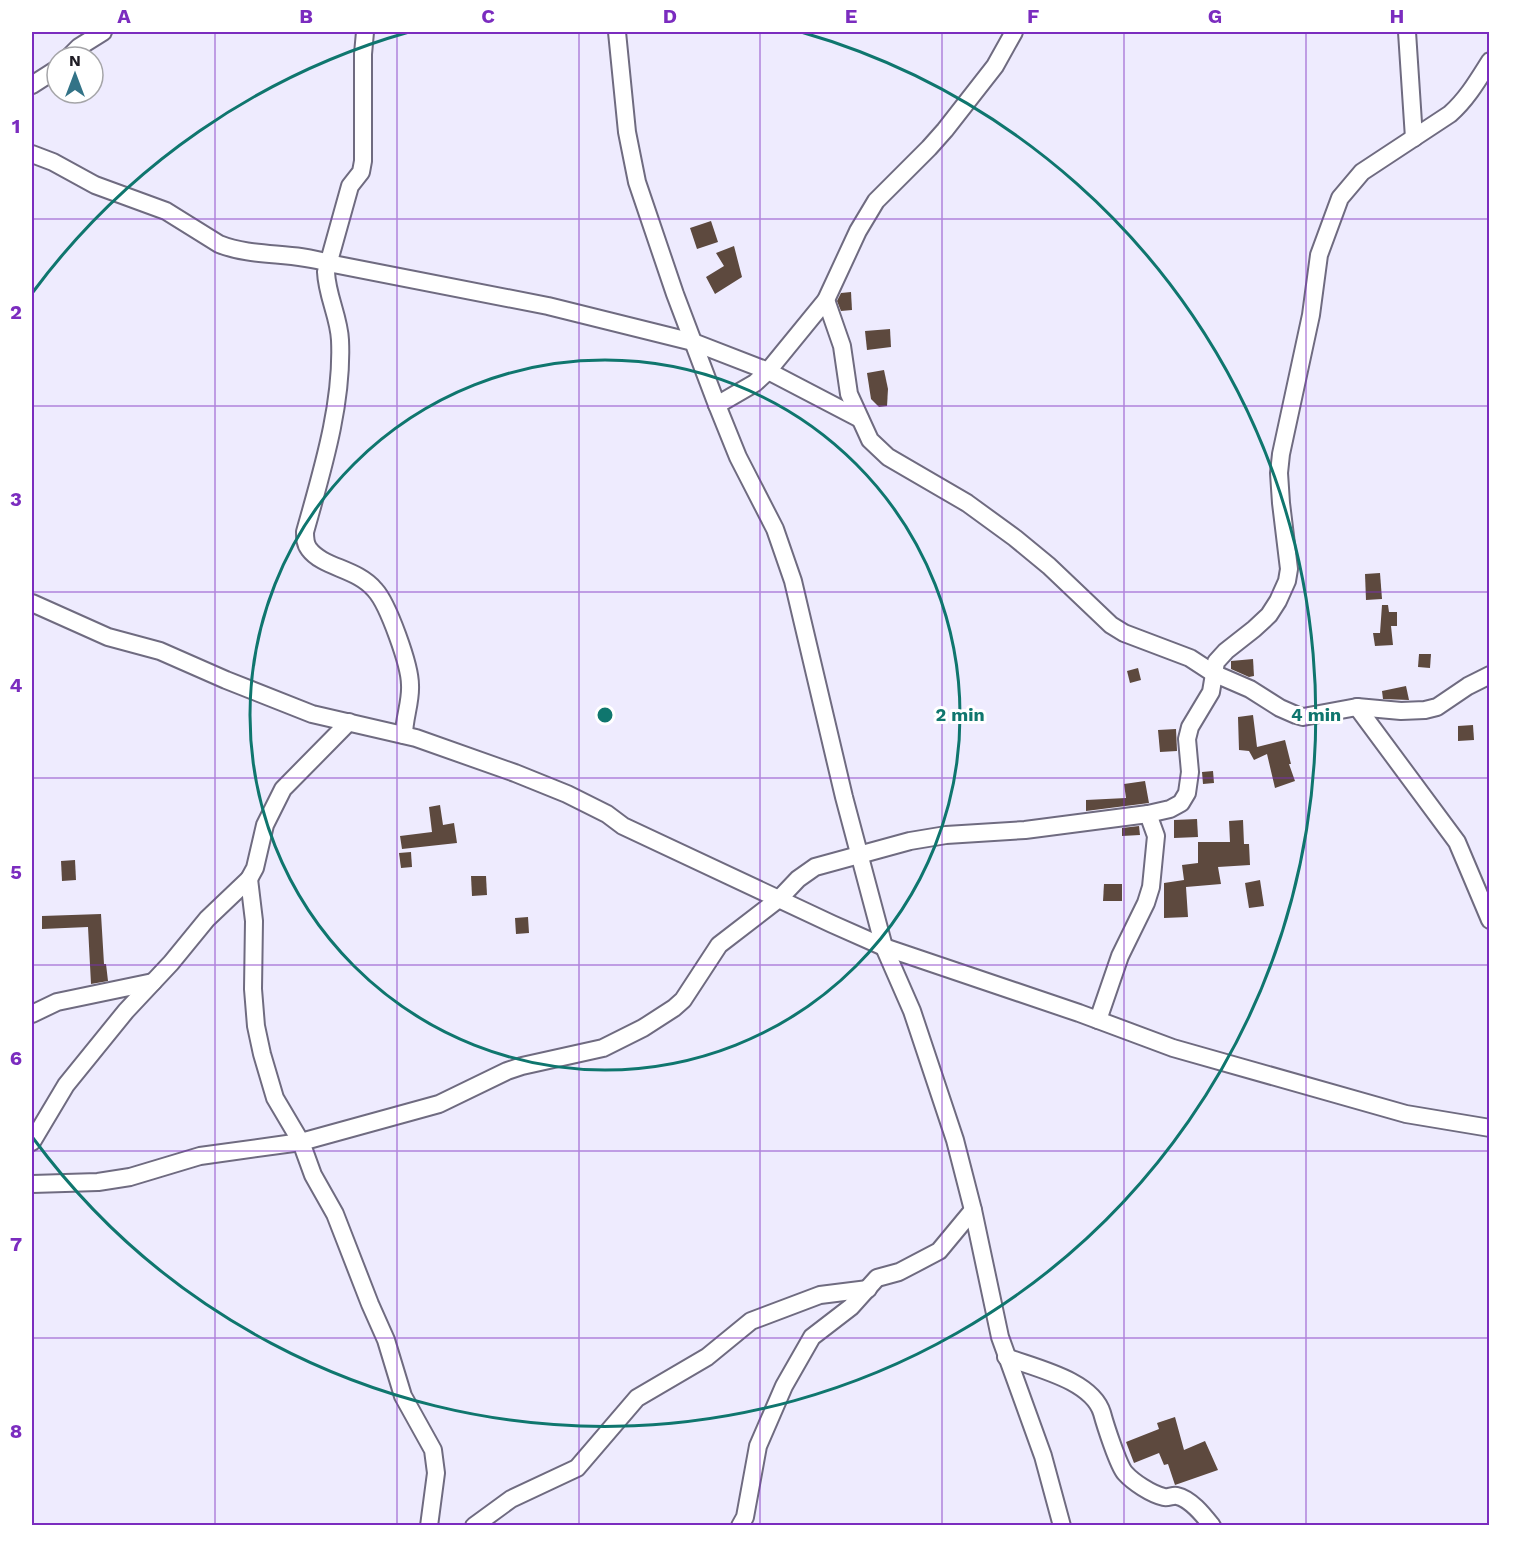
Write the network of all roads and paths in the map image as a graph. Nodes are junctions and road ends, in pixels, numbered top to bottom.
1 (103, 32) edge
2 (365, 32) edge
3 (616, 32) edge
4 (1014, 32) edge
5 (1407, 32) edge
6 (83, 38) edge
7 (1490, 61) edge
8 (45, 77) edge
9 (32, 85) edge
10 (1414, 138) junction
11 (32, 154) edge
12 (328, 263) junction
13 (826, 300) junction
14 (693, 342) junction
15 (768, 370) junction
16 (717, 405) junction
17 (860, 419) junction
18 (32, 603) edge
19 (1213, 673) junction
20 (1490, 675) edge
21 (1357, 707) junction
22 (349, 722) junction
23 (404, 735) junction
24 (1170, 809) junction
25 (1148, 814) junction
26 (1156, 836) junction
27 (860, 855) junction
28 (249, 879) junction
29 (780, 898) junction
30 (1490, 920) edge
31 (884, 946) junction
32 (153, 982) junction
33 (32, 1014) edge
34 (1098, 1020) junction
35 (1490, 1128) edge
36 (32, 1142) edge
37 (301, 1142) junction
38 (32, 1184) edge
39 (973, 1210) junction
40 (868, 1289) junction
41 (1006, 1357) junction
42 (1060, 1525) edge
43 (429, 1526) edge
44 (474, 1526) edge
45 (740, 1526) edge
46 (1212, 1526) edge

1 - 6 street
2 - 12 street
3 - 14 street
4 - 13 street
5 - 10 street
7 - 10 street
8 - 9 street
10 - 19 street
11 - 12 street
12 - 14 street
12 - 23 street
13 - 15 street
13 - 17 street
14 - 15 street
14 - 16 street
15 - 16 street
15 - 17 street
16 - 27 street
17 - 19 street
18 - 22 street
19 - 21 street
19 - 24 street
20 - 21 street
21 - 30 street
22 - 23 street
22 - 28 street
23 - 29 street
24 - 25 street
24 - 26 street
25 - 26 street
25 - 27 street
26 - 34 street
27 - 29 street
27 - 31 street
28 - 32 street
28 - 37 street
29 - 31 street
29 - 37 street
31 - 34 street
31 - 39 street
32 - 33 street
32 - 36 street
34 - 35 street
37 - 38 street
37 - 43 street
39 - 40 street
39 - 41 street
40 - 44 street
40 - 45 street
41 - 42 street
41 - 46 street

